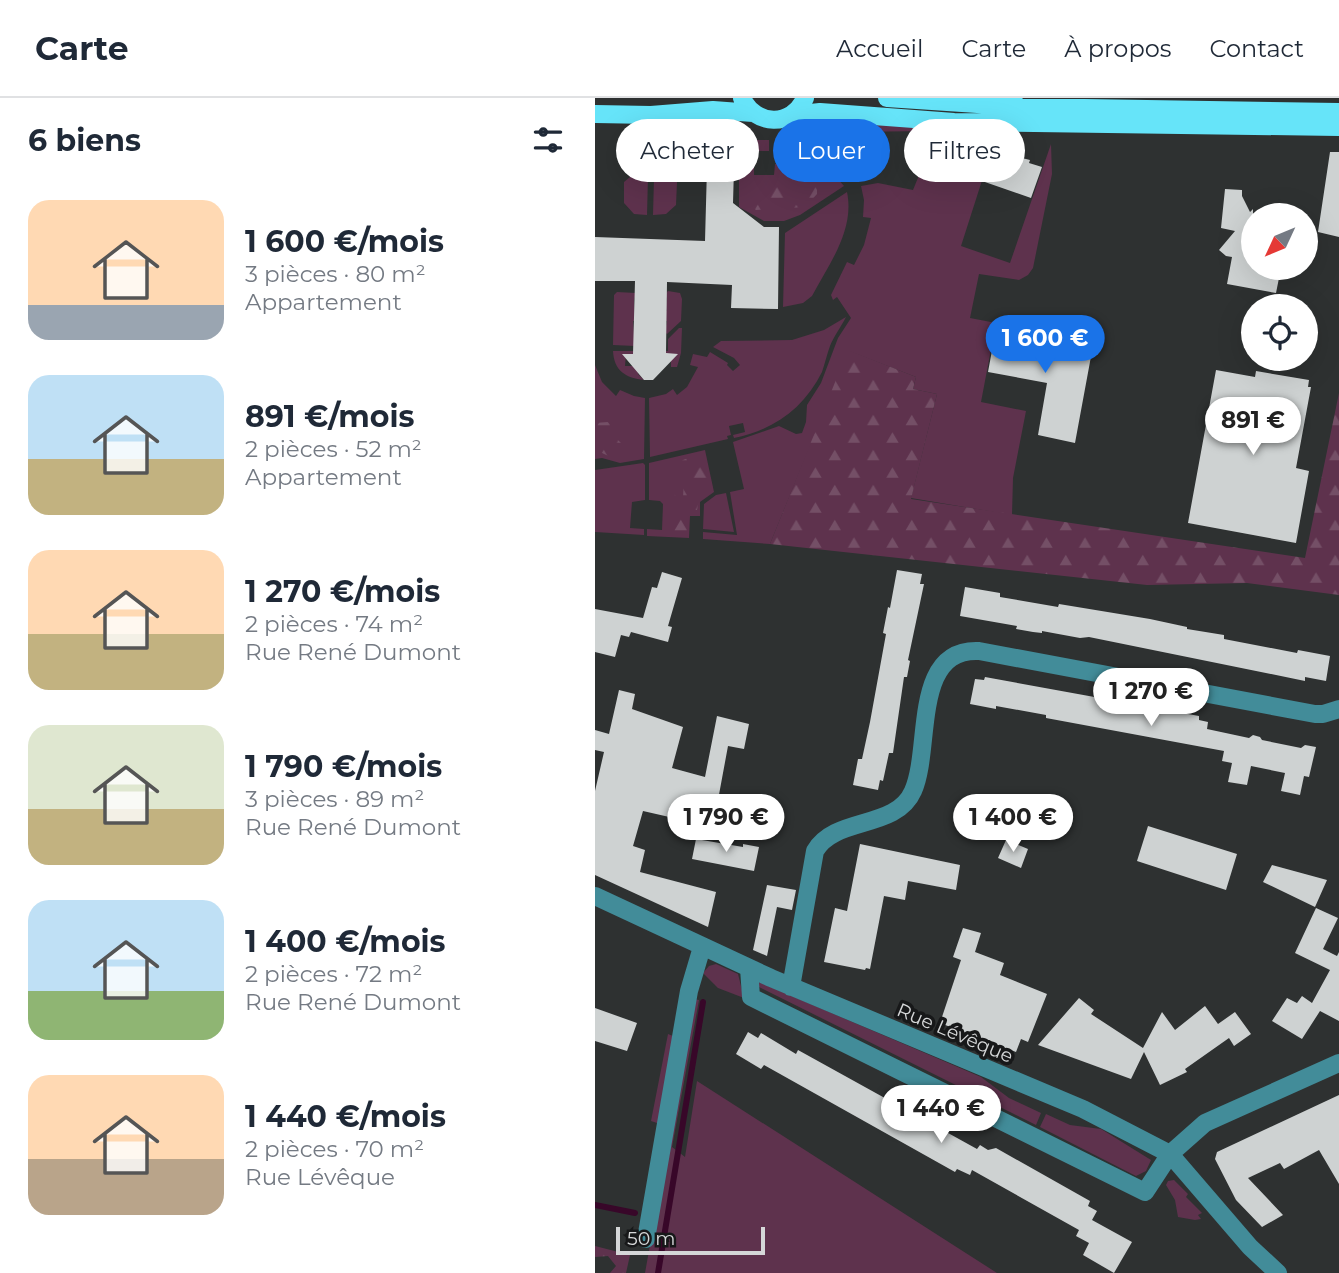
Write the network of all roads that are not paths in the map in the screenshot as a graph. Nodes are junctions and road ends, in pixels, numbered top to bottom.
1 (742, 98) edge
2 (805, 98) edge
3 (887, 98) edge
4 (1339, 112) edge
5 (753, 113) junction
6 (595, 114) edge
7 (792, 115) junction
8 (1339, 127) edge
9 (1339, 709) edge
10 (595, 896) edge
11 (696, 944) junction
12 (749, 968) junction
13 (791, 987) junction
14 (1339, 1063) edge
15 (1170, 1154) junction
16 (646, 1239) dead end
17 (1278, 1273) edge

1 - 5 main road
2 - 7 main road
3 - 4 main road
5 - 6 main road
5 - 7 main road
7 - 8 main road
9 - 13 street
10 - 11 street, Rue Lévêque
11 - 12 street, Rue Lévêque
11 - 16 street
12 - 13 street, Rue Lévêque
12 - 15 street
13 - 15 street, Rue Lévêque
14 - 15 street
15 - 17 street, Rue Lévêque

